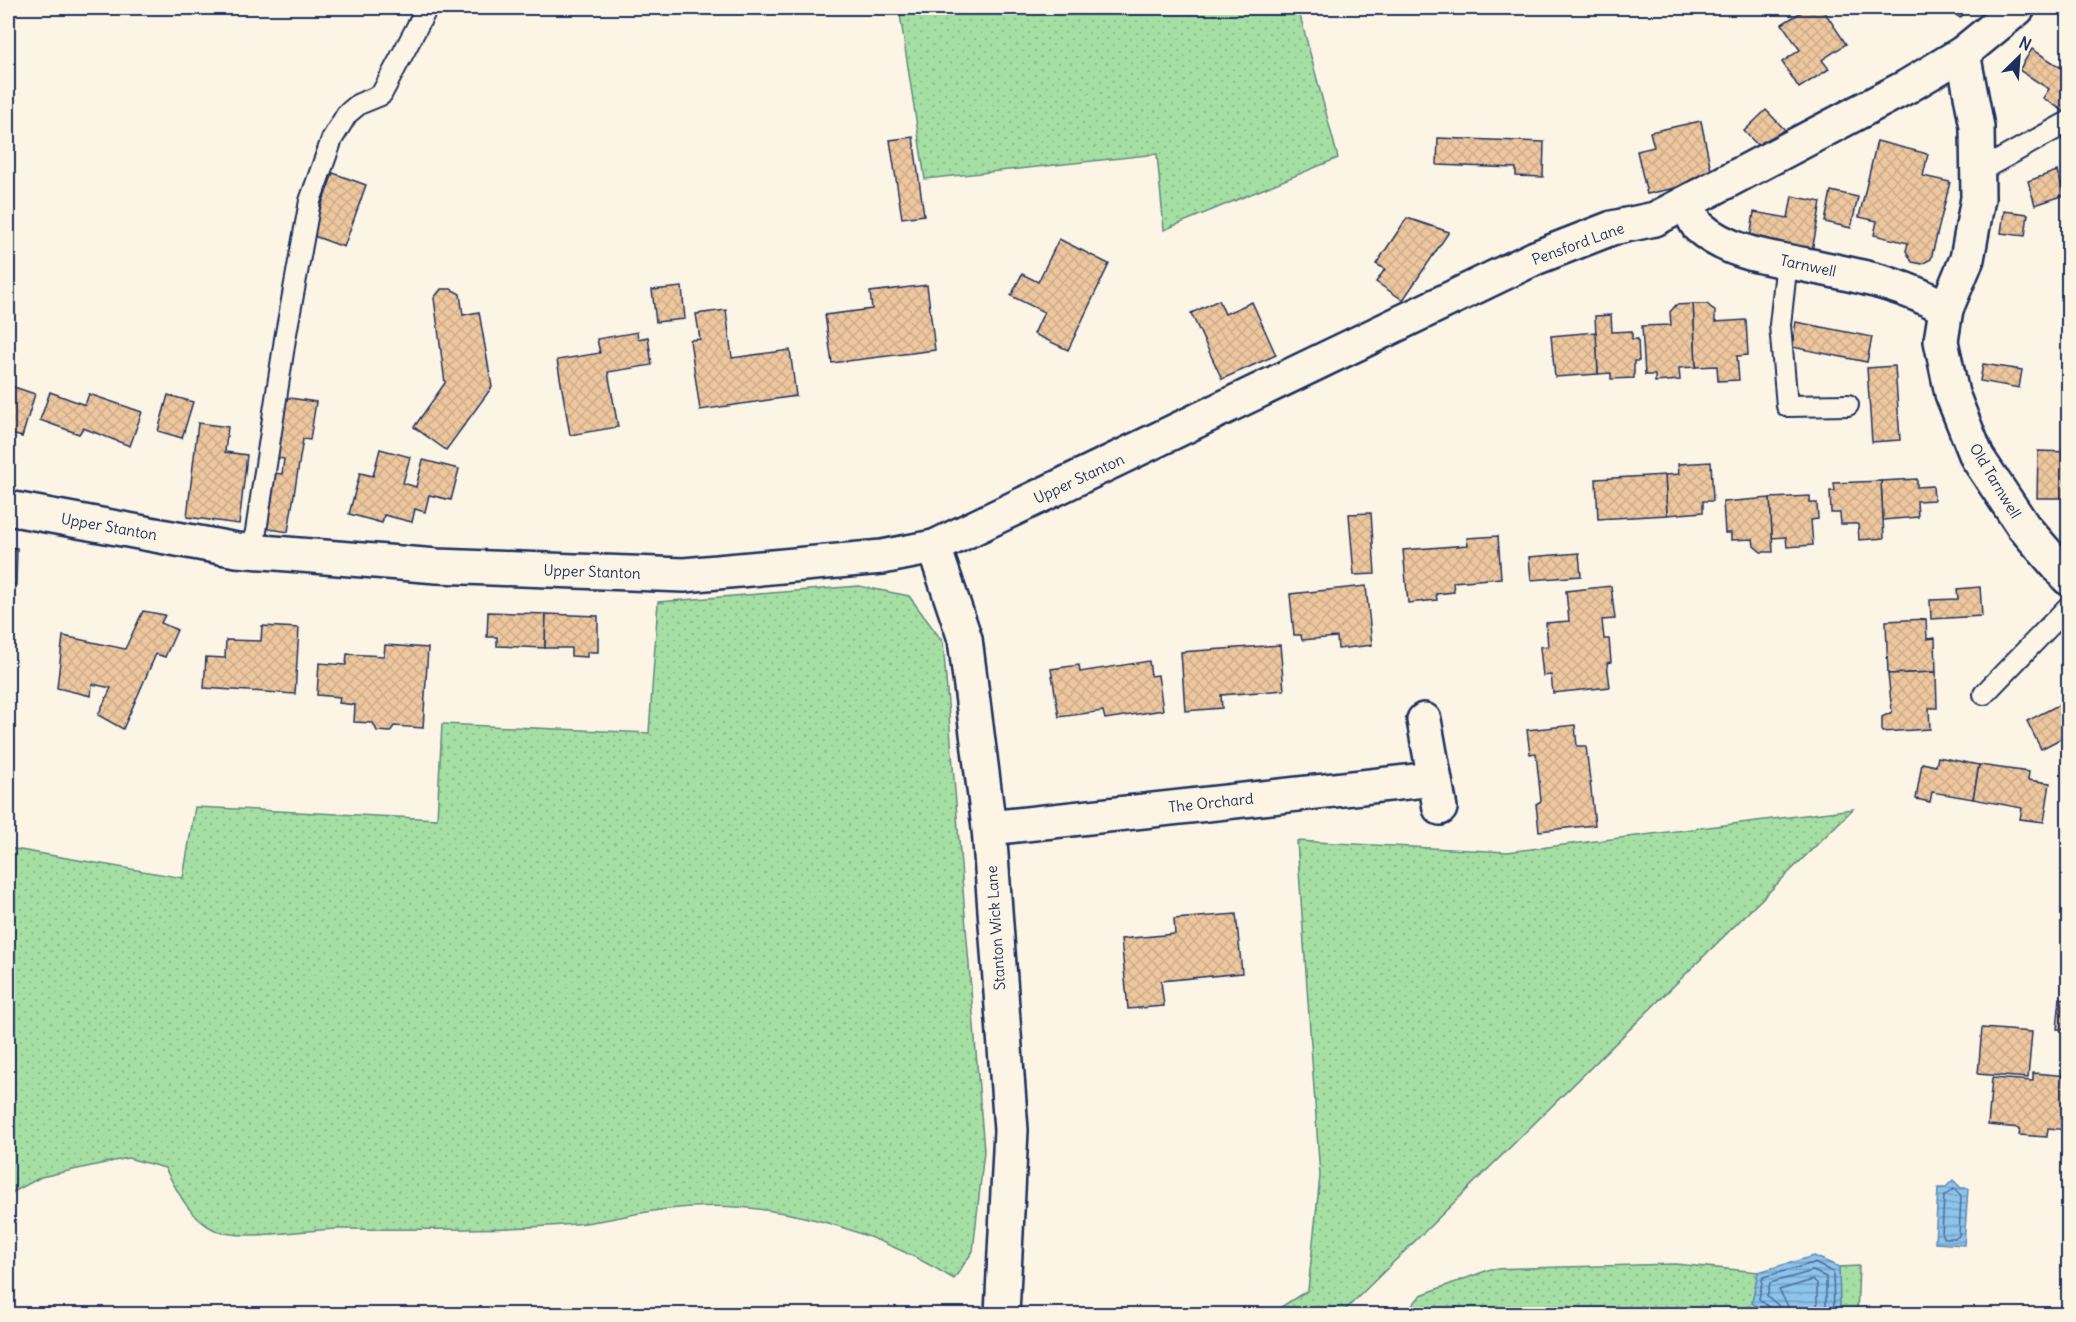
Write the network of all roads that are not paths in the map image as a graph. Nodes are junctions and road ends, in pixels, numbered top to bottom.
1 (428, 8) edge
2 (2018, 8) edge
3 (1963, 53) junction
4 (2068, 122) edge
5 (1976, 173) junction
6 (1687, 202) junction
7 (1787, 261) junction
8 (1946, 309) junction
9 (1848, 405) dead end
10 (1155, 442) joint
11 (8, 508) edge
12 (934, 547) junction
13 (253, 551) junction
14 (2068, 579) edge
15 (2068, 607) edge
16 (1984, 694) dead end
17 (1424, 720) dead end
18 (989, 828) junction
19 (1002, 1314) edge

1 - 13 lane
2 - 3 street, Pensford Lane
3 - 5 street, Old Tarnwell
3 - 6 street, Pensford Lane
4 - 5 lane
5 - 8 street, Old Tarnwell
6 - 7 street, Tarnwell
6 - 10 street, Pensford Lane
7 - 8 street, Tarnwell
7 - 9 lane
8 - 14 street, Old Tarnwell
10 - 12 street, Upper Stanton
11 - 13 street, Upper Stanton
12 - 13 street, Upper Stanton
12 - 18 street, Stanton Wick Lane
15 - 16 lane
17 - 18 street, The Orchard
18 - 19 street, Stanton Wick Lane

